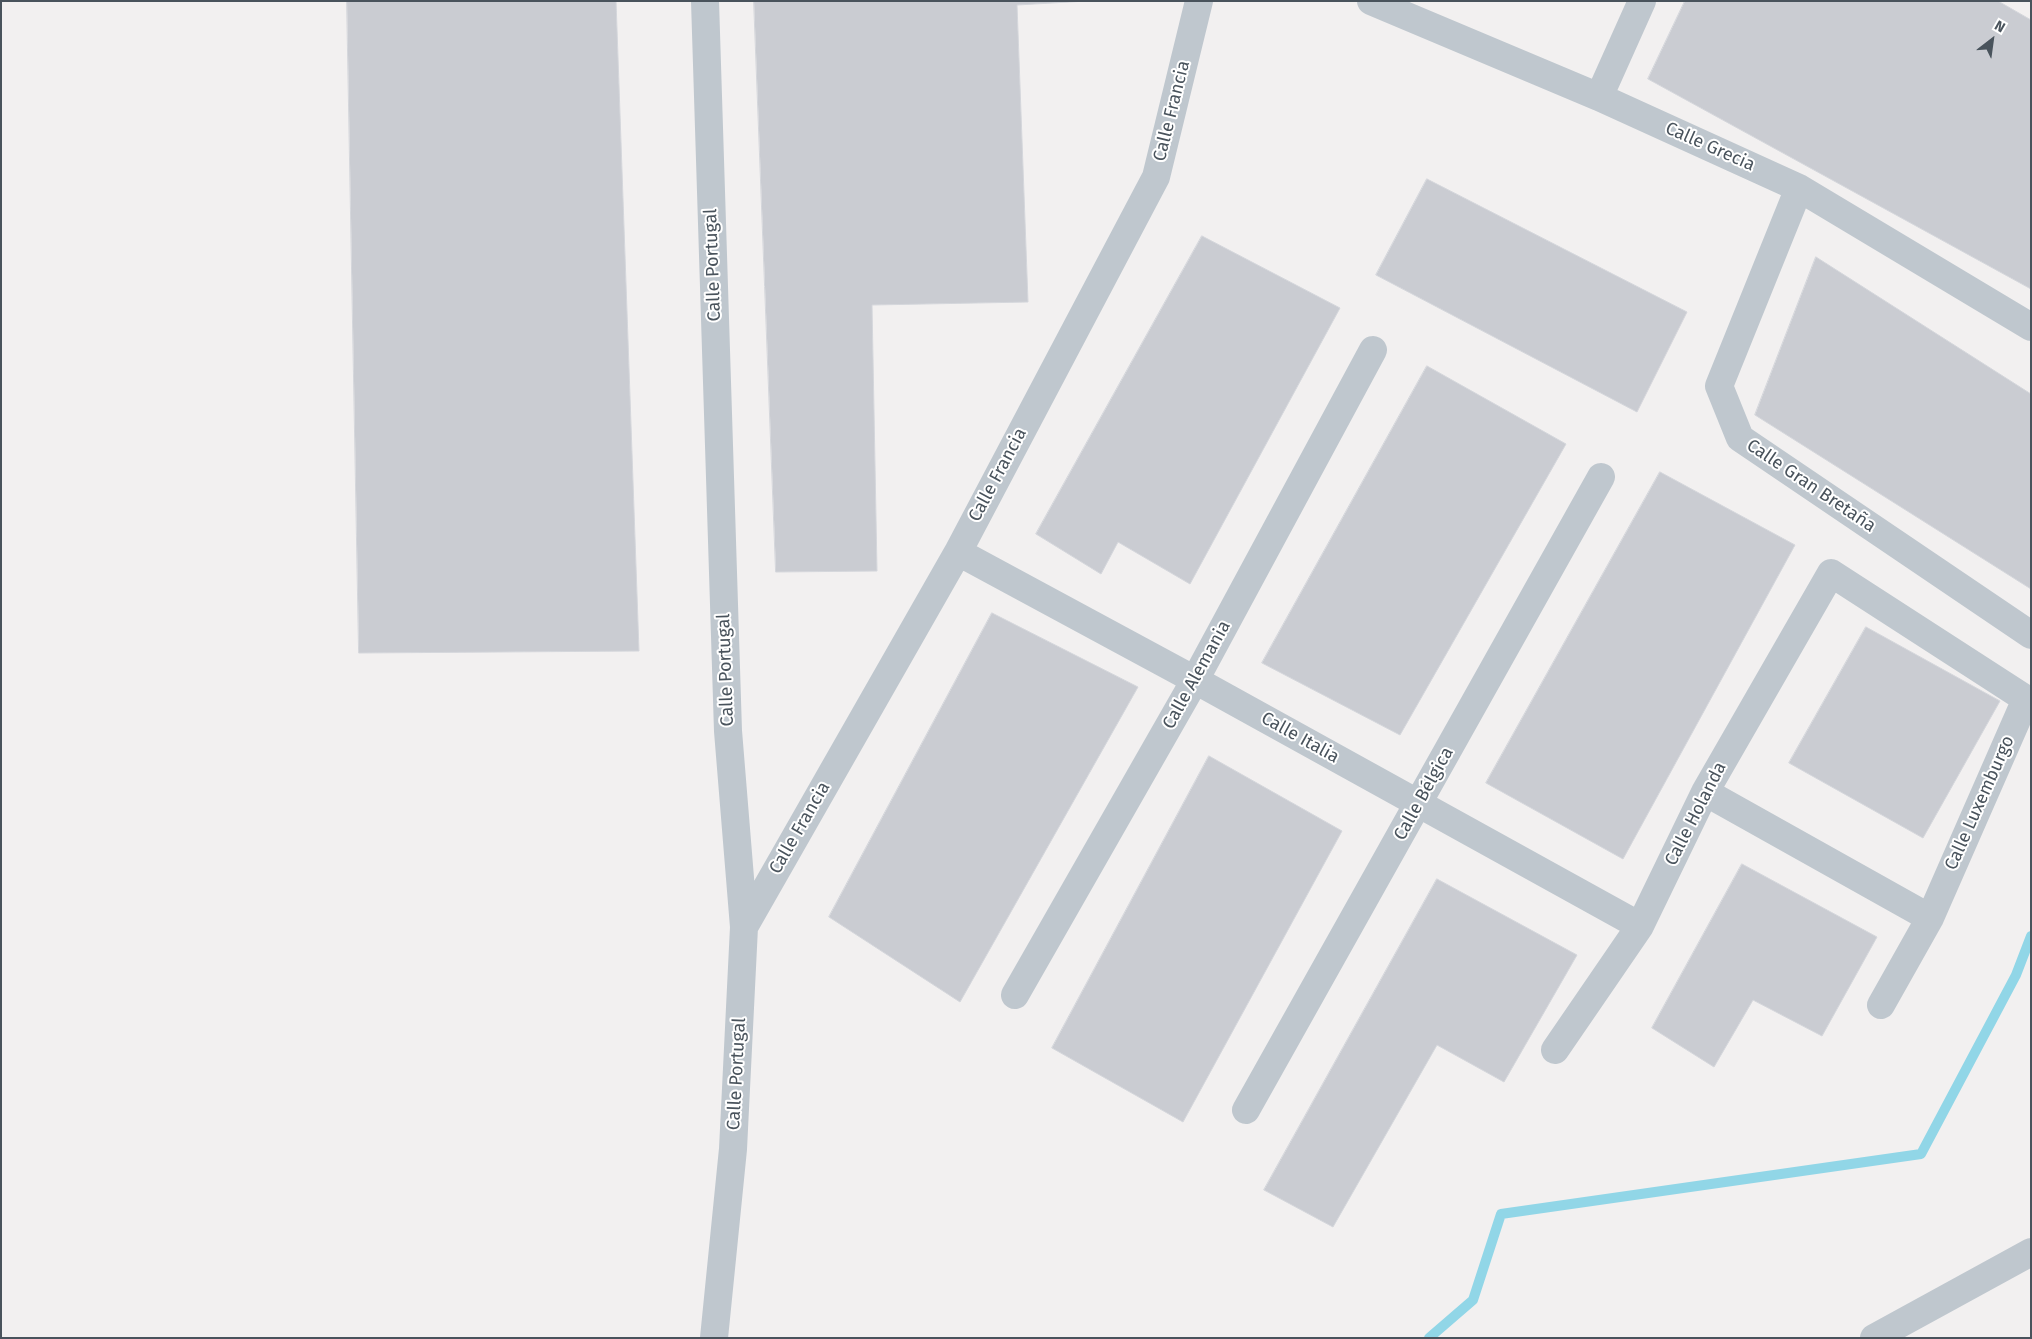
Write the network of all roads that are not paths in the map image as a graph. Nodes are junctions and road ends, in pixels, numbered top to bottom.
1 (704, 1) edge
2 (1199, 1) edge
3 (1371, 1) edge
4 (1642, 1) edge
5 (1599, 97) junction
6 (1799, 188) junction
7 (2031, 327) edge
8 (1373, 350) dead end
9 (1601, 477) dead end
10 (958, 552) junction
11 (1831, 573) joint
12 (2031, 636) edge
13 (1195, 680) junction
14 (1705, 792) junction
15 (1418, 803) junction
16 (1930, 918) junction
17 (1640, 926) junction
18 (744, 927) junction
19 (1015, 996) dead end
20 (1881, 1005) dead end
21 (1555, 1050) dead end
22 (1246, 1110) dead end
23 (2031, 1252) edge
24 (714, 1338) edge
25 (1874, 1338) edge

1 - 18 street, Calle Portugal
2 - 10 street, Calle Francia
3 - 5 street, Calle Grecia
4 - 5 street
5 - 6 street, Calle Grecia
6 - 7 street, Calle Grecia
6 - 12 street, Calle Gran Bretaña
8 - 13 street, Calle Alemania
9 - 15 street, Calle Bélgica
10 - 13 street, Calle Italia
10 - 18 street, Calle Francia
11 - 14 street, Calle Holanda
11 - 16 street, Calle Luxemburgo
13 - 15 street, Calle Italia
13 - 19 street, Calle Alemania
14 - 16 street
14 - 17 street, Calle Holanda
15 - 17 street, Calle Italia
15 - 22 street, Calle Bélgica
16 - 20 street, Calle Luxemburgo
17 - 21 street, Calle Holanda
18 - 24 street, Calle Portugal
23 - 25 street

